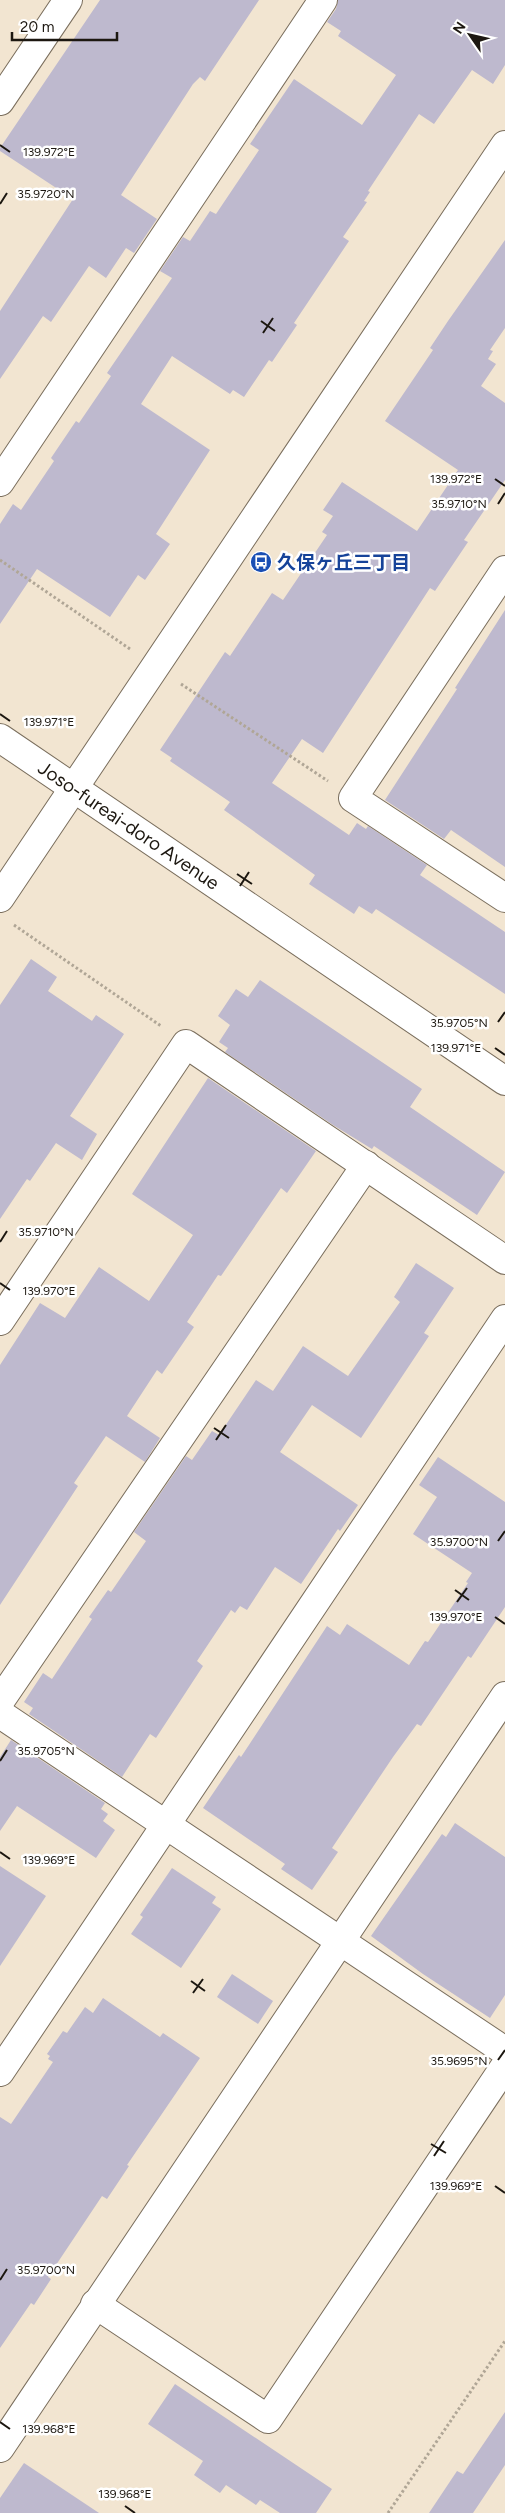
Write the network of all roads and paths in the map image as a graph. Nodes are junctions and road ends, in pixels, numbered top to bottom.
1 (68, 0) edge
2 (323, 0) edge
3 (0, 101) edge
4 (505, 145) edge
5 (0, 482) edge
6 (0, 560) edge
7 (505, 570) edge
8 (154, 666) junction
9 (0, 738) edge
10 (74, 787) junction
11 (353, 798) junction
12 (505, 898) edge
13 (4, 910) edge
14 (186, 1044) junction
15 (505, 1081) edge
16 (366, 1165) junction
17 (505, 1260) edge
18 (505, 1319) edge
19 (0, 1321) edge
20 (505, 1696) edge
21 (0, 1701) edge
22 (0, 1714) edge
23 (167, 1826) junction
24 (340, 1940) junction
25 (505, 2051) edge
26 (505, 2066) edge
27 (0, 2072) edge
28 (95, 2304) junction
29 (505, 2341) edge
30 (0, 2448) edge
31 (388, 2513) edge

1 - 3 street
2 - 5 street
4 - 8 street
6 - 8 path
7 - 11 street
8 - 10 street
8 - 11 path
9 - 10 street, Joso-fureai-doro Avenue
10 - 13 street
10 - 15 street, Joso-fureai-doro Avenue
11 - 12 street
13 - 14 path
14 - 16 street
14 - 19 street
16 - 17 street
16 - 21 street
18 - 23 street
20 - 24 street
22 - 23 street
23 - 24 street
23 - 27 street
24 - 25 street
24 - 28 street
26 - 28 street
28 - 30 street
29 - 31 path

